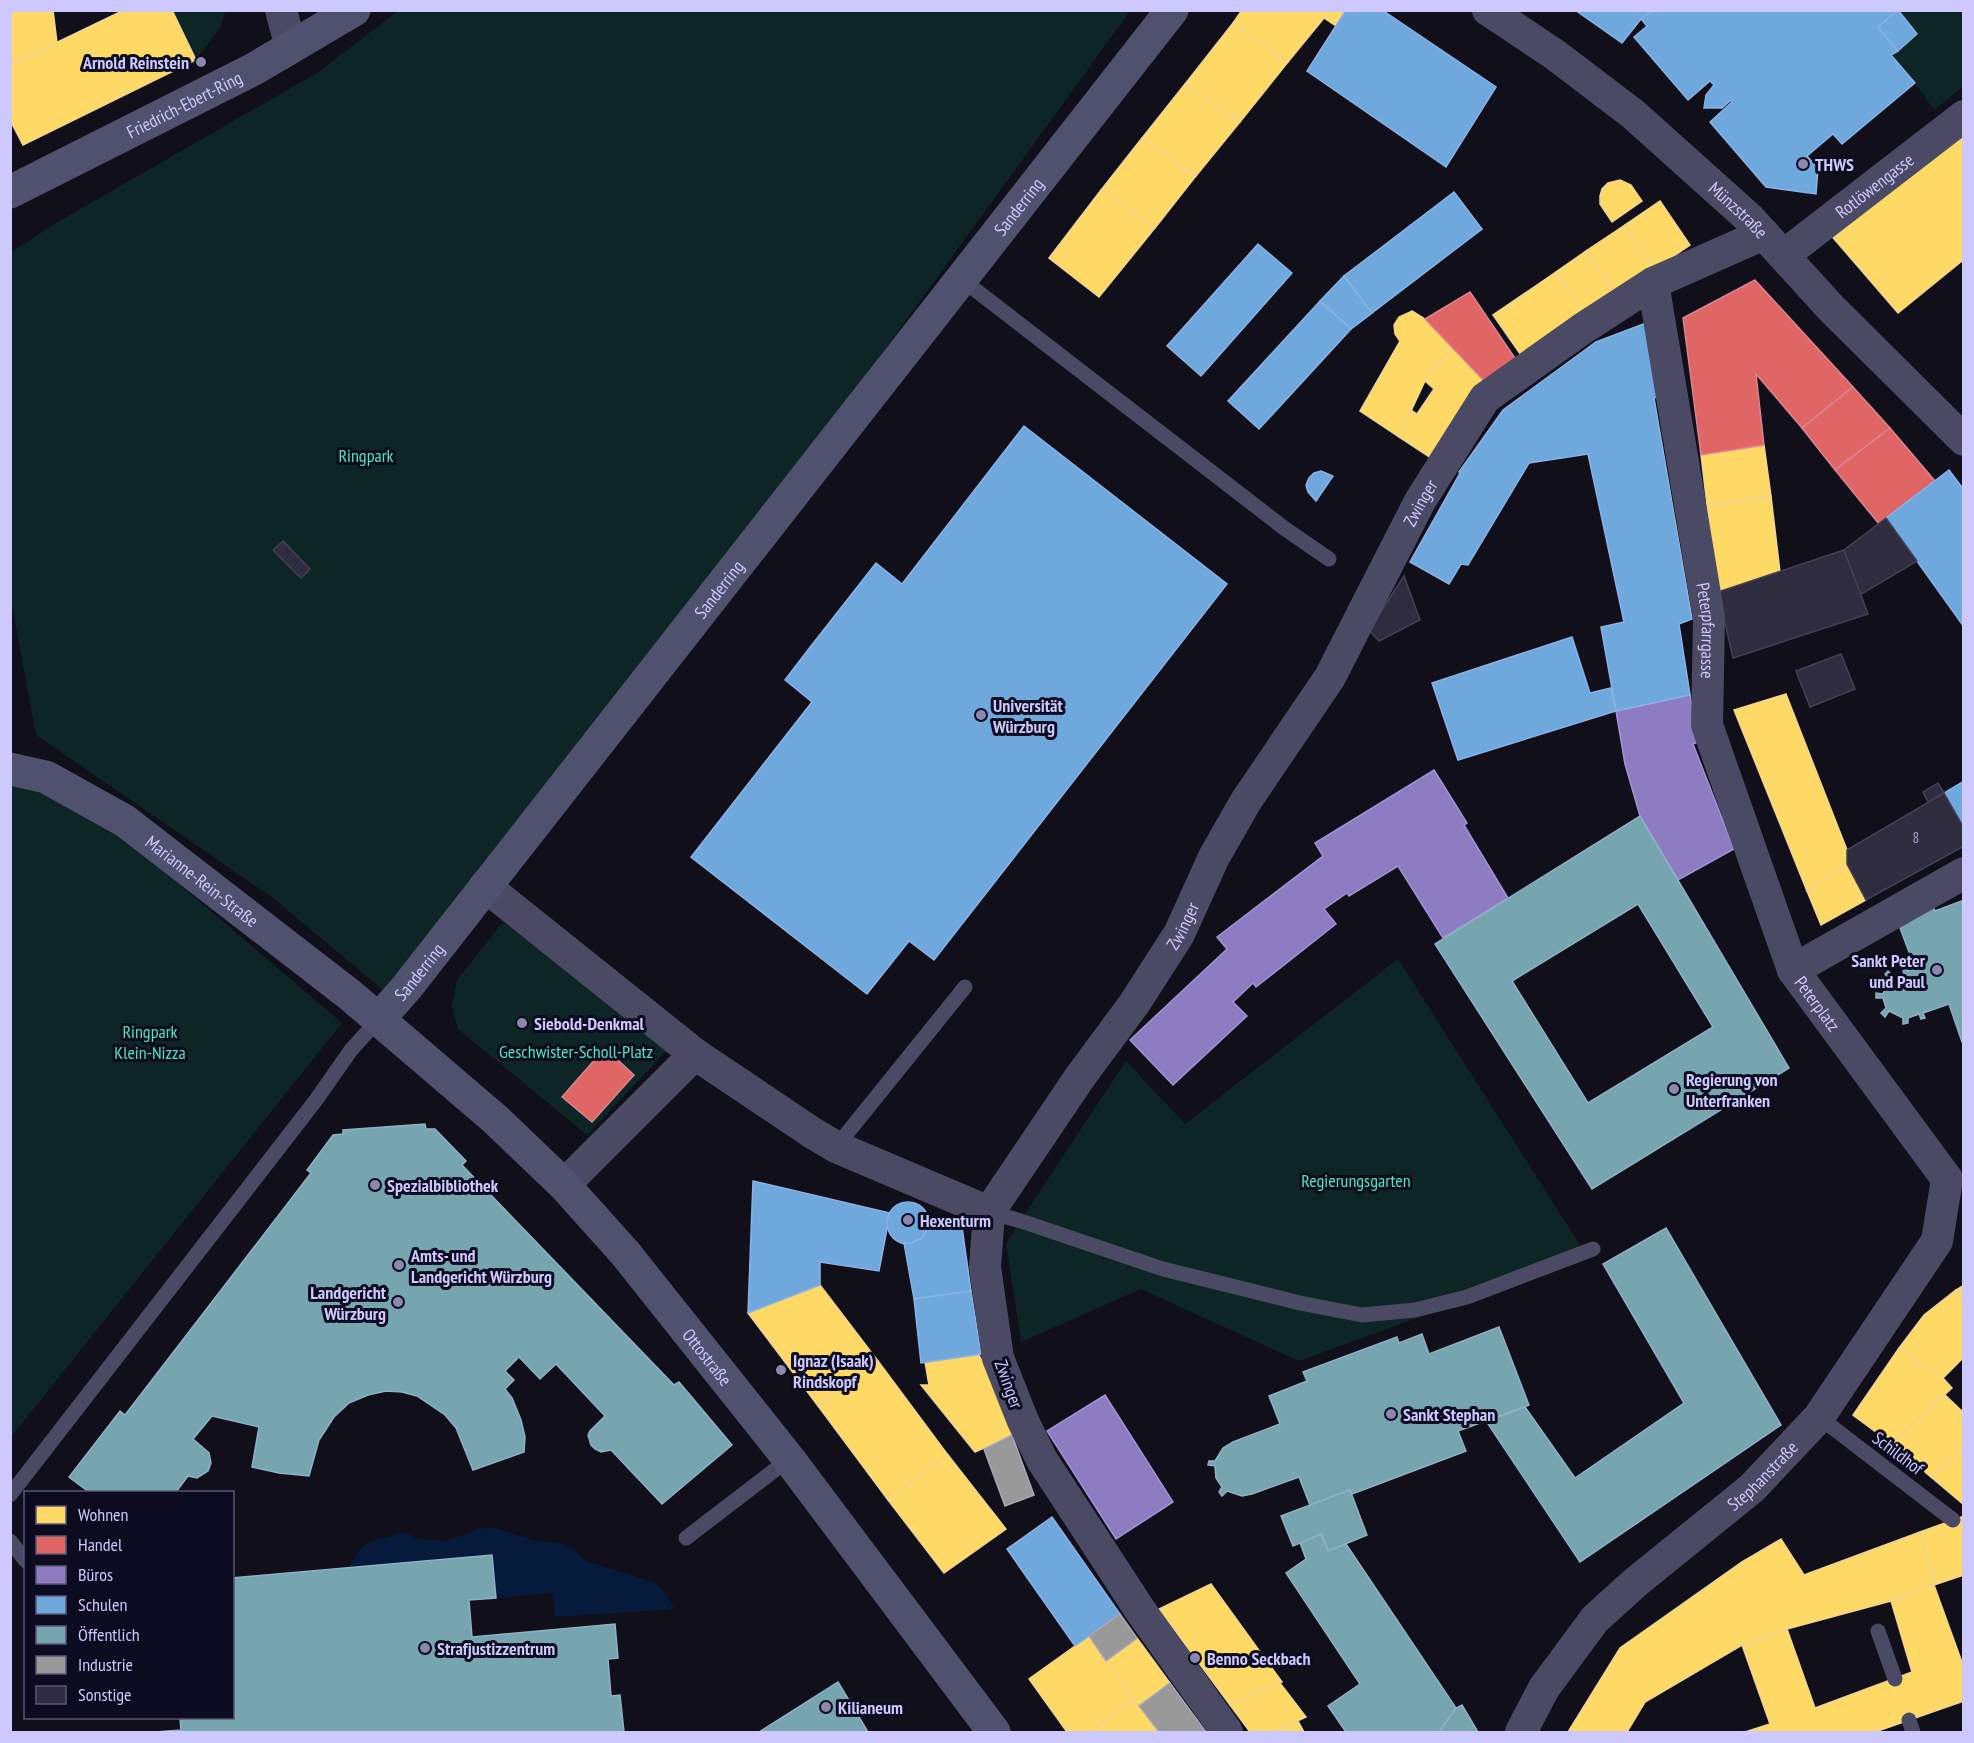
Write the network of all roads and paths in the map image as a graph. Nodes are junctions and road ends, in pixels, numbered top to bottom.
1 (281, 10) edge
2 (354, 10) edge
3 (1172, 10) edge
4 (1488, 10) edge
5 (291, 48) junction
6 (1964, 116) edge
7 (10, 192) edge
8 (1774, 245) junction
9 (960, 278) junction
10 (1653, 283) junction
11 (1964, 440) edge
12 (1329, 559) dead end
13 (10, 769) edge
14 (1964, 873) edge
15 (485, 886) junction
16 (1793, 970) junction
17 (965, 987) dead end
18 (379, 1019) junction
19 (695, 1053) junction
20 (836, 1147) junction
21 (1958, 1177) edge
22 (564, 1185) junction
23 (989, 1212) junction
24 (1593, 1249) dead end
25 (1819, 1417) junction
26 (789, 1459) junction
27 (10, 1495) edge
28 (1953, 1520) dead end
29 (686, 1538) dead end
30 (10, 1541) edge
31 (24, 1558) edge
32 (1878, 1631) dead end
33 (1895, 1678) dead end
34 (994, 1732) edge
35 (1227, 1732) edge
36 (1521, 1732) edge

1 - 5 street
2 - 5 street, Friedrich-Ebert-Ring
3 - 9 street, Sanderring
4 - 8 street, Münzstraße
5 - 7 street, Friedrich-Ebert-Ring
6 - 8 street, Rotlöwengasse
8 - 10 street, Zwinger
8 - 11 street, Münzstraße
9 - 12 lane
9 - 15 street, Sanderring
10 - 16 street, Peterpfarrgasse
10 - 23 street, Zwinger
13 - 18 street, Marianne-Rein-Straße
14 - 16 street, Peterplatz
15 - 18 street, Sanderring
15 - 19 street
16 - 21 street, Peterplatz
17 - 20 lane
18 - 22 street, Ottostraße
18 - 27 lane, Sanderring
19 - 20 street
19 - 22 street
20 - 23 street
21 - 25 street, Stephanstraße
22 - 26 street, Ottostraße
23 - 24 lane
23 - 35 street, Zwinger
25 - 28 lane, Schildhof
25 - 36 street, Stephanstraße
26 - 29 lane
26 - 34 street, Ottostraße
30 - 31 lane
32 - 33 lane

